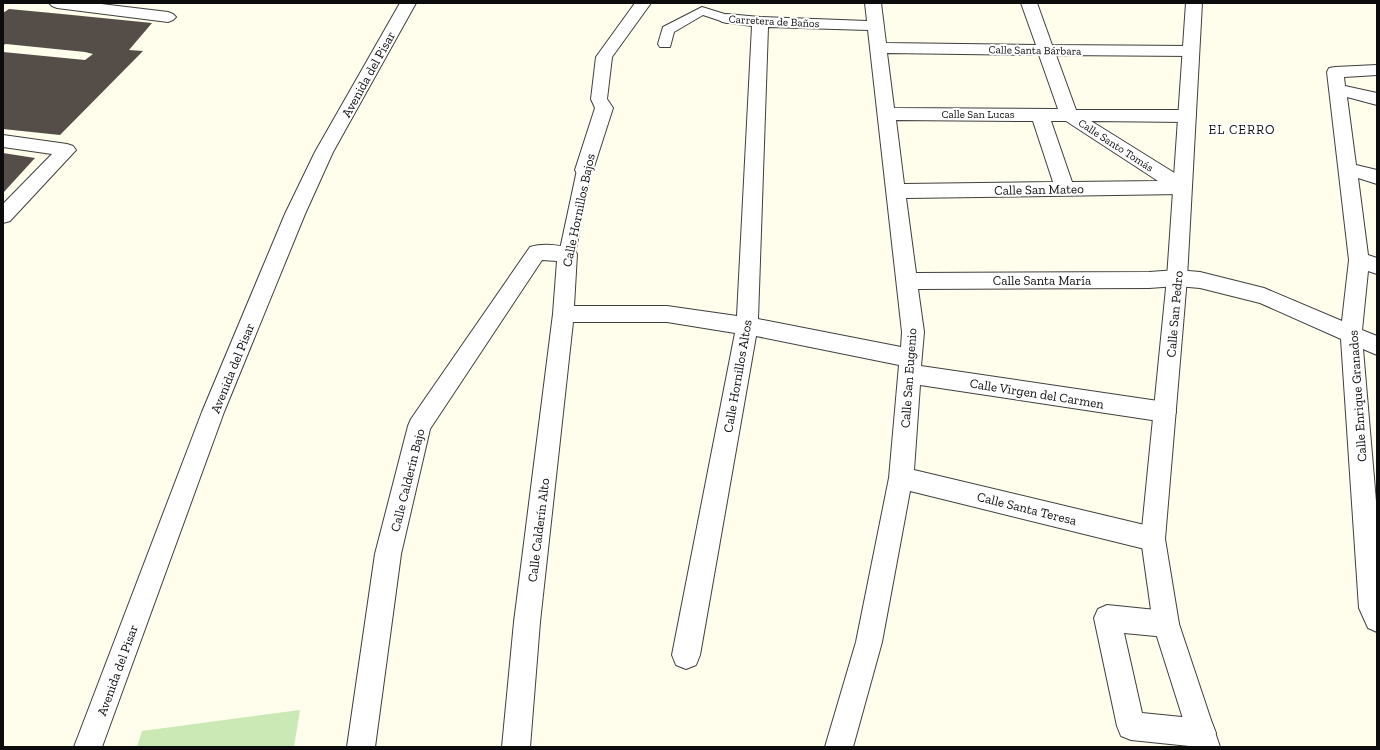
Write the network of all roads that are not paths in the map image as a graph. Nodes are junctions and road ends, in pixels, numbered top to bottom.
1 (57, 3) edge
2 (408, 3) edge
3 (643, 3) edge
4 (873, 3) edge
5 (1029, 3) edge
6 (1194, 3) edge
7 (168, 17) dead end
8 (727, 19) joint
9 (760, 22) junction
10 (876, 26) junction
11 (665, 44) dead end
12 (878, 48) junction
13 (1046, 50) junction
14 (1191, 51) junction
15 (1377, 70) edge
16 (1336, 80) junction
17 (1377, 99) edge
18 (886, 114) junction
19 (1040, 115) junction
20 (1069, 115) junction
21 (1187, 116) junction
22 (3, 141) edge
23 (1347, 168) junction
24 (584, 170) joint
25 (1377, 177) edge
26 (1182, 187) junction
27 (1065, 189) junction
28 (896, 191) junction
29 (3, 216) edge
30 (566, 254) junction
31 (1368, 263) edge
32 (1177, 278) junction
33 (907, 281) junction
34 (563, 314) junction
35 (747, 326) junction
36 (1351, 334) junction
37 (1377, 346) edge
38 (910, 366) junction
39 (1165, 412) junction
40 (901, 478) junction
41 (1153, 539) junction
42 (1377, 619) edge
43 (1166, 624) junction
44 (686, 655) dead end
45 (1204, 740) edge
46 (88, 747) edge
47 (361, 747) edge
48 (516, 747) edge
49 (839, 747) edge

1 - 7 street
2 - 46 street, Avenida del Pisar
3 - 24 street, Calle Hornillos Bajos
4 - 10 street, Calle San Eugenio
5 - 13 street, Calle Santo Tomás
6 - 14 street, Calle San Pedro
8 - 9 street, Carretera de Baños
8 - 11 street, Carretera de Baños
9 - 10 street, Carretera de Baños
9 - 35 street, Calle Hornillos Altos
10 - 12 street, Calle San Eugenio
12 - 13 street, Calle Santa Bárbara
12 - 18 street, Calle San Eugenio
13 - 14 street, Calle Santa Bárbara
13 - 20 street, Calle Santo Tomás
14 - 21 street, Calle San Pedro
15 - 16 street
16 - 17 street
16 - 23 street, Calle Enrique Granados
18 - 19 street, Calle San Lucas
18 - 28 street, Calle San Eugenio
19 - 20 street, Calle San Lucas
19 - 27 street
20 - 21 street, Calle San Lucas
20 - 26 street, Calle Santo Tomás
21 - 26 street, Calle San Pedro
22 - 29 street
23 - 25 street
23 - 31 street, Calle Enrique Granados
24 - 30 street, Calle Hornillos Bajos
26 - 27 street, Calle San Mateo
26 - 32 street, Calle San Pedro
27 - 28 street, Calle San Mateo
28 - 33 street, Calle San Eugenio
30 - 34 street, Calle Hornillos Bajos
30 - 47 street, Calle Calderín Bajo
31 - 36 street, Calle Enrique Granados
32 - 33 street, Calle Santa María
32 - 36 street, Calle Santa María
32 - 39 street, Calle San Pedro
33 - 38 street, Calle San Eugenio
34 - 35 street, Calle Virgen del Carmen
34 - 48 street, Calle Calderín Alto
35 - 38 street, Calle Virgen del Carmen
35 - 44 street, Calle Hornillos Altos
36 - 37 street, Calle Santa María
36 - 42 street, Calle Enrique Granados
38 - 39 street, Calle Virgen del Carmen
38 - 40 street, Calle San Eugenio
39 - 41 street, Calle San Pedro
40 - 41 street, Calle Santa Teresa
40 - 49 street, Calle San Eugenio
41 - 43 street, Calle San Pedro
43 - 45 street, Calle San Pedro
43 - 45 street, Calle San Pedro

